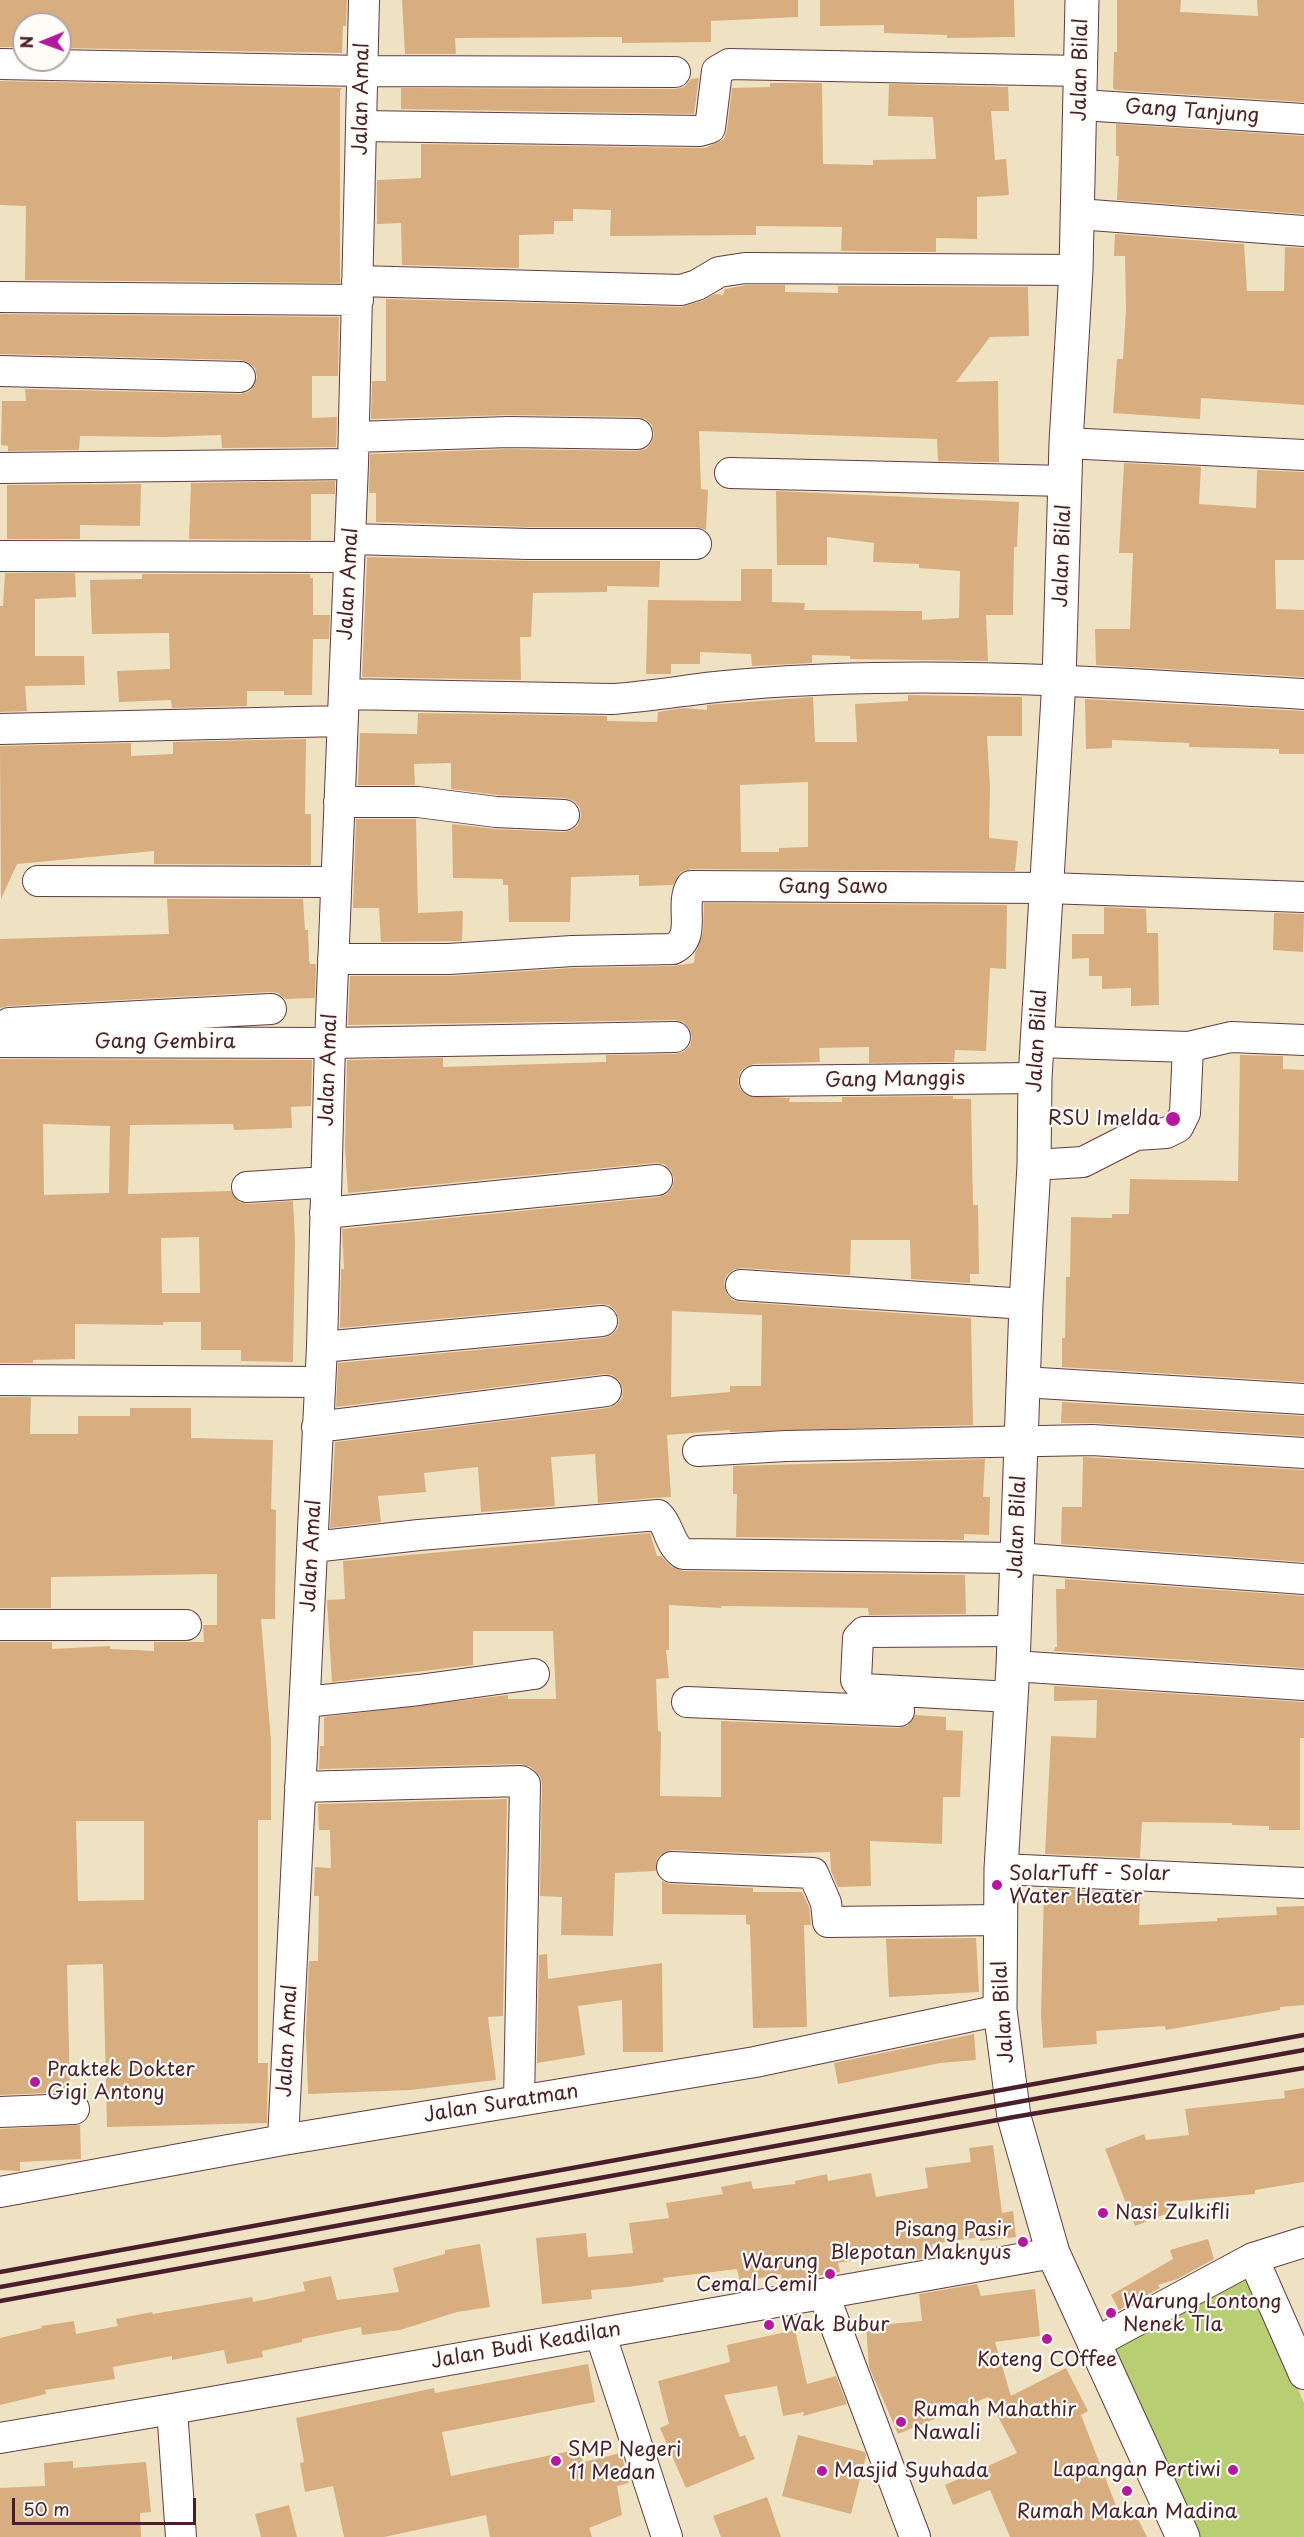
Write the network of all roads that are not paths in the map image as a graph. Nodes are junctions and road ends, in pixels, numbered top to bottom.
1 (364, 0) edge
2 (1082, 0) edge
3 (0, 64) edge
4 (363, 71) junction
5 (1081, 71) junction
6 (675, 72) dead end
7 (1081, 105) junction
8 (1304, 119) edge
9 (361, 126) junction
10 (1078, 214) junction
11 (1304, 231) edge
12 (1076, 270) junction
13 (357, 291) junction
14 (0, 297) edge
15 (0, 371) edge
16 (240, 377) dead end
17 (638, 434) dead end
18 (1066, 443) junction
19 (354, 451) junction
20 (1304, 455) edge
21 (0, 468) edge
22 (730, 473) dead end
23 (1065, 481) junction
24 (696, 544) dead end
25 (350, 548) junction
26 (0, 556) edge
27 (1059, 680) junction
28 (1304, 694) edge
29 (343, 708) junction
30 (0, 729) edge
31 (339, 802) junction
32 (564, 815) dead end
33 (38, 881) dead end
34 (336, 882) junction
35 (1047, 888) junction
36 (1304, 897) edge
37 (333, 959) junction
38 (271, 1009) dead end
39 (0, 1024) edge
40 (675, 1037) dead end
41 (1304, 1040) edge
42 (0, 1042) edge
43 (1038, 1042) junction
44 (330, 1043) junction
45 (1188, 1047) junction
46 (1035, 1078) junction
47 (755, 1081) dead end
48 (1034, 1166) junction
49 (657, 1180) dead end
50 (326, 1182) junction
51 (247, 1187) dead end
52 (325, 1213) junction
53 (741, 1285) dead end
54 (1026, 1304) junction
55 (602, 1321) dead end
56 (322, 1347) junction
57 (0, 1380) edge
58 (319, 1382) junction
59 (1023, 1382) junction
60 (606, 1391) dead end
61 (1304, 1399) edge
62 (317, 1427) junction
63 (1021, 1441) junction
64 (698, 1451) dead end
65 (1304, 1452) edge
66 (313, 1547) junction
67 (1016, 1558) junction
68 (1304, 1580) edge
69 (0, 1625) edge
70 (186, 1625) dead end
71 (1014, 1631) junction
72 (534, 1674) dead end
73 (1304, 1685) edge
74 (1011, 1693) junction
75 (305, 1702) junction
76 (687, 1702) dead end
77 (300, 1787) junction
78 (672, 1867) dead end
79 (1001, 1869) junction
80 (1304, 1883) edge
81 (1001, 1920) junction
82 (1000, 2010) junction
83 (519, 2101) junction
84 (74, 2109) dead end
85 (0, 2112) edge
86 (284, 2140) junction
87 (0, 2192) edge
88 (1304, 2242) edge
89 (1053, 2253) junction
90 (1253, 2258) junction
91 (824, 2295) junction
92 (600, 2333) junction
93 (1093, 2344) junction
94 (1304, 2374) edge
95 (172, 2409) junction
96 (0, 2438) edge
97 (181, 2537) edge
98 (667, 2537) edge
99 (915, 2537) edge
100 (1184, 2537) edge

1 - 4 street, Jalan Amal
2 - 5 main road, Jalan Bilal
3 - 4 street
4 - 6 street
4 - 9 street, Jalan Amal
5 - 7 main road, Jalan Bilal
5 - 9 street
7 - 8 street, Gang Tanjung
7 - 10 main road, Jalan Bilal
9 - 13 street, Jalan Amal
10 - 11 street
10 - 12 main road, Jalan Bilal
12 - 13 street
12 - 18 main road, Jalan Bilal
13 - 14 street
13 - 19 street, Jalan Amal
15 - 16 street
17 - 19 street
18 - 20 street
18 - 23 main road, Jalan Bilal
19 - 21 street
19 - 25 street, Jalan Amal
22 - 23 street
23 - 27 main road, Jalan Bilal
24 - 25 street
25 - 26 street
25 - 29 street, Jalan Amal
27 - 28 street
27 - 29 street
27 - 35 main road, Jalan Bilal
29 - 30 street
29 - 31 street, Jalan Amal
31 - 32 street
31 - 34 street, Jalan Amal
33 - 34 street
34 - 37 street, Jalan Amal
35 - 36 street
35 - 37 street, Gang Sawo
35 - 43 main road, Jalan Bilal
37 - 44 street, Jalan Amal
38 - 39 street
40 - 44 street, Gang Gembira
41 - 45 street
42 - 44 street, Gang Gembira
43 - 45 street
43 - 46 main road, Jalan Bilal
44 - 50 street, Jalan Amal
45 - 48 street
46 - 47 street, Gang Manggis
46 - 48 main road, Jalan Bilal
48 - 54 main road, Jalan Bilal
49 - 52 street
50 - 51 street
50 - 52 street, Jalan Amal
52 - 56 street, Jalan Amal
53 - 54 street
54 - 59 main road, Jalan Bilal
55 - 56 street
56 - 58 street, Jalan Amal
57 - 58 street
58 - 62 street, Jalan Amal
59 - 61 street
59 - 63 main road, Jalan Bilal
60 - 62 street
62 - 66 street, Jalan Amal
63 - 64 street
63 - 65 street
63 - 67 main road, Jalan Bilal
66 - 67 street
66 - 75 street, Jalan Amal
67 - 68 street
67 - 71 main road, Jalan Bilal
69 - 70 street
71 - 74 main road, Jalan Bilal
71 - 74 street
72 - 75 street
73 - 74 street
74 - 76 street
74 - 79 main road, Jalan Bilal
75 - 77 street, Jalan Amal
77 - 83 street
77 - 86 street, Jalan Amal
78 - 81 street
79 - 80 street
79 - 81 main road, Jalan Bilal
81 - 82 main road, Jalan Bilal
82 - 83 street, Jalan Suratman
82 - 89 main road, Jalan Bilal
83 - 86 street, Jalan Suratman
84 - 85 street
86 - 87 street, Jalan Suratman
88 - 90 street
89 - 91 street, Jalan Budi Keadilan
89 - 93 main road, Jalan Bilal
90 - 93 street
90 - 94 street
91 - 92 street, Jalan Budi Keadilan
91 - 99 street
92 - 95 street, Jalan Budi Keadilan
92 - 98 street
93 - 100 main road, Jalan Bilal
95 - 96 street, Jalan Budi Keadilan
95 - 97 street

